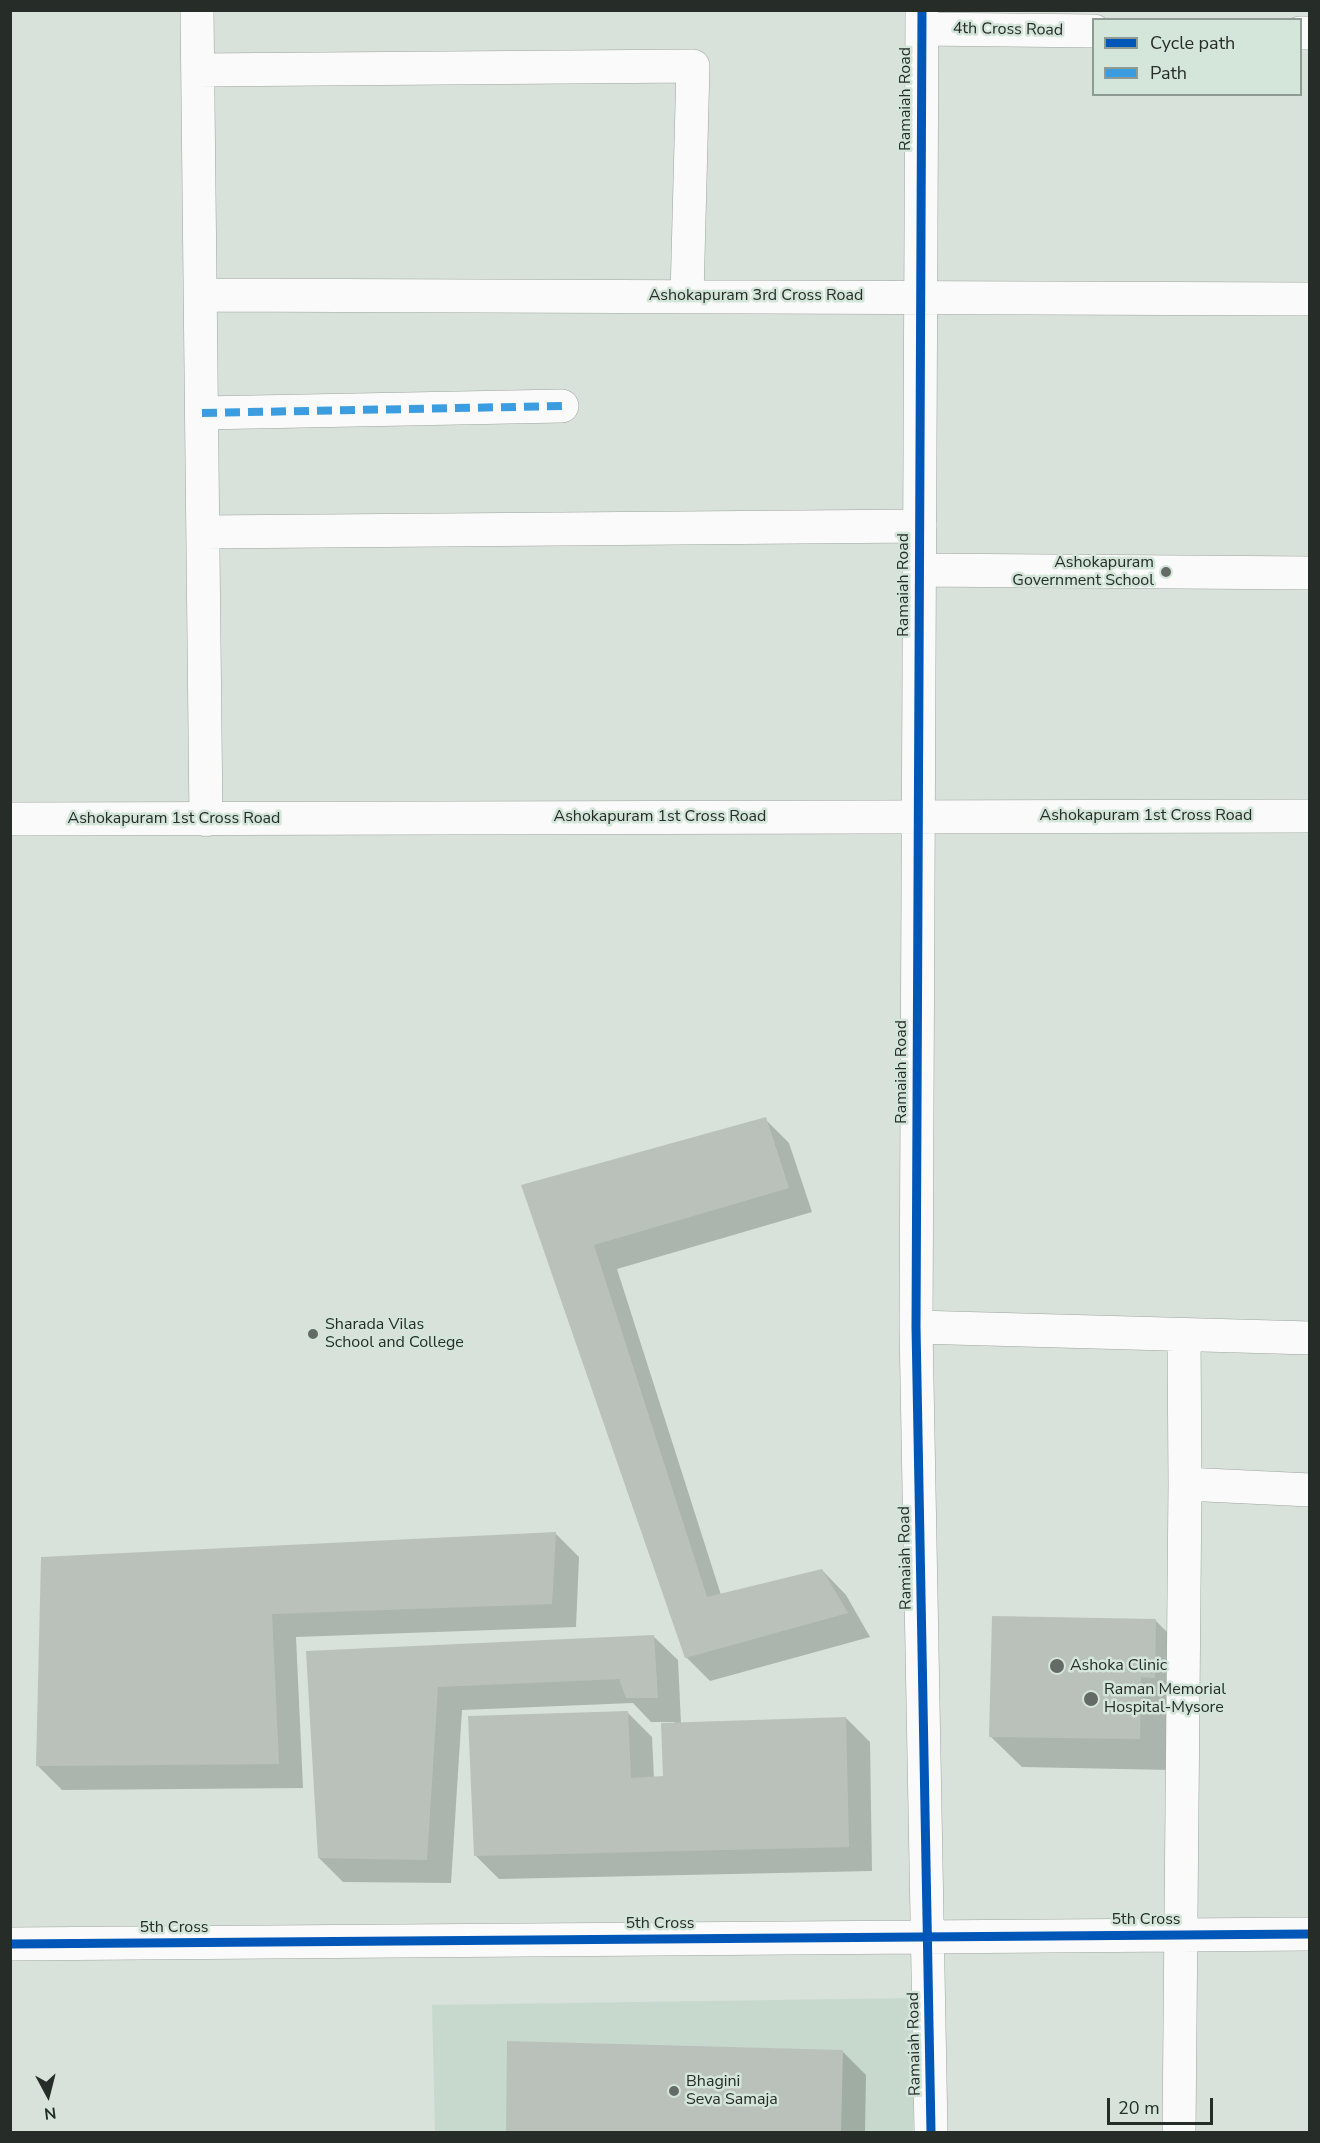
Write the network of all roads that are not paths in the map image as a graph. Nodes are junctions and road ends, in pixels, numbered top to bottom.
1 (197, 10) edge
2 (922, 20) edge
3 (1092, 31) edge
4 (198, 70) junction
5 (202, 295) junction
6 (687, 296) junction
7 (920, 298) junction
8 (1310, 299) edge
9 (562, 406) dead end
10 (202, 413) junction
11 (920, 526) junction
12 (204, 532) junction
13 (919, 570) junction
14 (1310, 573) edge
15 (918, 816) junction
16 (1310, 816) edge
17 (10, 819) edge
18 (207, 820) junction
19 (916, 1327) junction
20 (1184, 1335) junction
21 (1310, 1338) edge
22 (1185, 1484) junction
23 (1310, 1490) edge
24 (1183, 1934) junction
25 (1310, 1934) edge
26 (928, 1936) junction
27 (10, 1944) edge
28 (931, 2133) edge
29 (1179, 2133) edge

1 - 4 street
2 - 3 street, 4th Cross Road
2 - 7 street, Ramaiah Road
4 - 5 street
4 - 6 street
5 - 6 street, Ashokapuram 3rd Cross Road
5 - 10 street
6 - 7 street, Ashokapuram 3rd Cross Road
7 - 8 street, Ashokapuram 3rd Cross Road
7 - 11 street, Ramaiah Road
9 - 10 street
10 - 12 street
11 - 12 street
11 - 13 street, Ramaiah Road
12 - 18 street
13 - 14 street
13 - 15 street, Ramaiah Road
15 - 16 street, Ashokapuram 1st Cross Road
15 - 18 street, Ashokapuram 1st Cross Road
15 - 19 street, Ramaiah Road
17 - 18 street, Ashokapuram 1st Cross Road
19 - 20 street
19 - 26 street, Ramaiah Road
20 - 21 street
20 - 22 street
22 - 23 street
22 - 24 street
24 - 25 street, 5th Cross
24 - 26 street, 5th Cross
24 - 29 street
26 - 27 street, 5th Cross
26 - 28 street, Ramaiah Road

